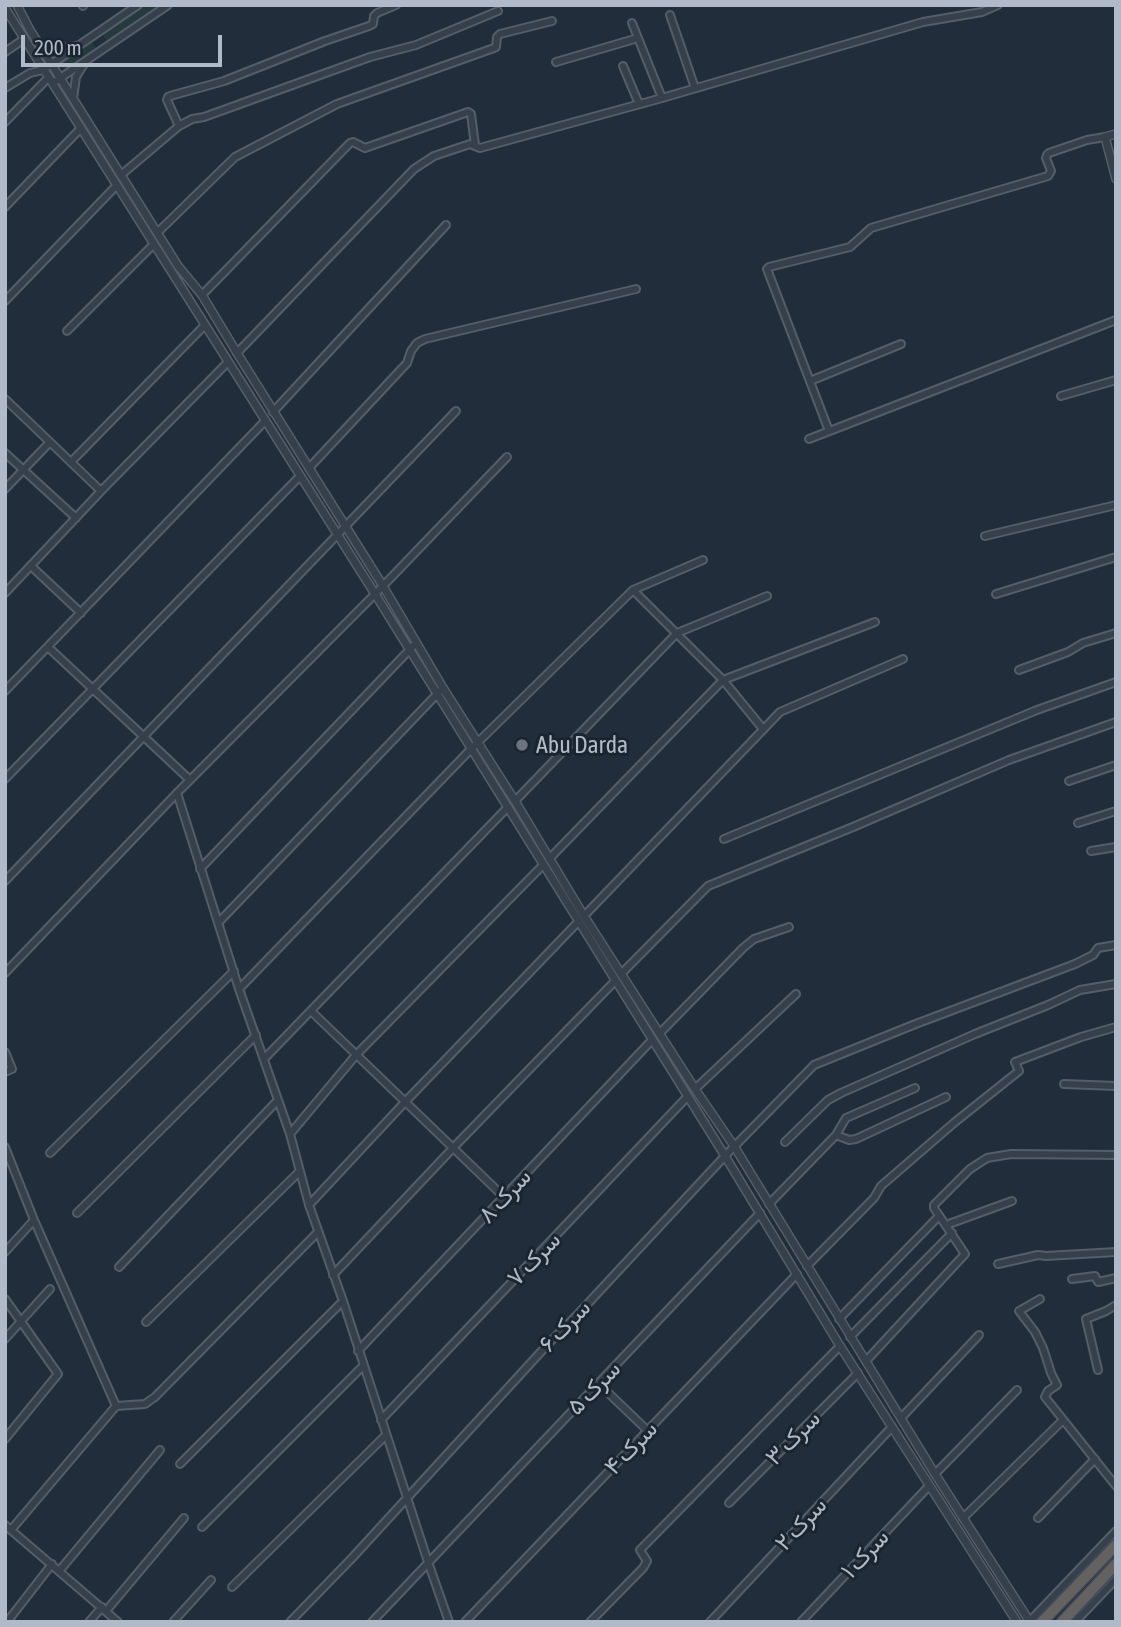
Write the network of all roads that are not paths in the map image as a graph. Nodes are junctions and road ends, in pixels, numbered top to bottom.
1 (17, 5) edge
2 (138, 5) edge
3 (168, 5) edge
4 (396, 5) edge
5 (998, 5) edge
6 (5, 8) edge
7 (498, 11) dead end
8 (670, 15) dead end
9 (552, 21) dead end
10 (632, 23) dead end
11 (93, 36) junction
12 (638, 38) junction
13 (24, 39) junction
14 (84, 42) junction
15 (40, 46) junction
16 (103, 50) junction
17 (5, 52) edge
18 (91, 58) junction
19 (556, 62) dead end
20 (51, 64) junction
21 (623, 66) dead end
22 (43, 70) junction
23 (60, 78) junction
24 (50, 81) junction
25 (5, 88) edge
26 (695, 88) junction
27 (662, 98) junction
28 (73, 99) junction
29 (639, 104) junction
30 (5, 122) edge
31 (179, 126) junction
32 (81, 128) junction
33 (1116, 134) edge
34 (1105, 137) junction
35 (475, 145) junction
36 (121, 176) junction
37 (1116, 179) edge
38 (117, 185) junction
39 (5, 207) edge
40 (446, 225) dead end
41 (157, 233) junction
42 (154, 244) junction
43 (636, 289) dead end
44 (202, 295) junction
45 (5, 302) edge
46 (1116, 320) edge
47 (205, 325) junction
48 (67, 331) dead end
49 (901, 344) dead end
50 (237, 354) junction
51 (228, 362) junction
52 (1116, 380) edge
53 (810, 381) junction
54 (1061, 396) dead end
55 (5, 399) edge
56 (456, 411) dead end
57 (273, 412) junction
58 (265, 421) junction
59 (829, 431) junction
60 (809, 439) dead end
61 (50, 442) junction
62 (5, 453) edge
63 (507, 457) dead end
64 (71, 462) junction
65 (309, 468) junction
66 (24, 470) junction
67 (300, 475) junction
68 (5, 489) edge
69 (102, 491) junction
70 (1116, 505) edge
71 (76, 518) junction
72 (344, 526) junction
73 (337, 534) junction
74 (985, 536) dead end
75 (1116, 556) edge
76 (703, 560) dead end
77 (31, 566) junction
78 (383, 586) junction
79 (633, 590) junction
80 (5, 593) edge
81 (375, 594) junction
82 (996, 594) dead end
83 (767, 596) dead end
84 (81, 612) junction
85 (875, 622) dead end
86 (677, 633) junction
87 (1116, 633) edge
88 (416, 643) junction
89 (48, 647) junction
90 (410, 650) junction
91 (903, 659) dead end
92 (1019, 670) dead end
93 (723, 680) junction
94 (1116, 682) edge
95 (443, 688) junction
96 (92, 690) junction
97 (5, 691) edge
98 (437, 694) junction
99 (1116, 722) edge
100 (763, 729) junction
101 (144, 737) junction
102 (478, 743) junction
103 (471, 749) junction
104 (1116, 765) edge
105 (5, 779) edge
106 (190, 780) junction
107 (1069, 781) dead end
108 (177, 793) junction
109 (515, 801) junction
110 (507, 808) junction
111 (1116, 811) edge
112 (1078, 823) dead end
113 (724, 839) dead end
114 (1116, 847) edge
115 (1091, 851) dead end
116 (546, 862) junction
117 (200, 869) junction
118 (5, 881) edge
119 (581, 919) junction
120 (218, 923) junction
121 (789, 927) dead end
122 (1116, 945) edge
123 (234, 971) junction
124 (5, 972) edge
125 (621, 974) junction
126 (615, 981) junction
127 (1116, 984) edge
128 (239, 989) junction
129 (796, 994) dead end
130 (312, 1012) junction
131 (1116, 1027) edge
132 (660, 1033) junction
133 (256, 1035) junction
134 (652, 1041) junction
135 (5, 1052) edge
136 (356, 1055) junction
137 (264, 1059) junction
138 (5, 1072) edge
139 (1064, 1084) dead end
140 (1116, 1086) edge
141 (915, 1088) dead end
142 (695, 1089) junction
143 (687, 1097) junction
144 (946, 1097) dead end
145 (278, 1100) junction
146 (405, 1102) junction
147 (290, 1134) junction
148 (836, 1135) junction
149 (785, 1142) dead end
150 (734, 1146) junction
151 (5, 1147) edge
152 (453, 1149) junction
153 (50, 1153) dead end
154 (1116, 1155) edge
155 (725, 1156) junction
156 (12, 1163) junction
157 (5, 1170) edge
158 (300, 1171) junction
159 (504, 1198) junction
160 (1012, 1201) dead end
161 (769, 1204) junction
162 (309, 1205) junction
163 (77, 1213) dead end
164 (760, 1213) junction
165 (939, 1216) junction
166 (34, 1220) junction
167 (946, 1225) junction
168 (318, 1232) junction
169 (952, 1233) junction
170 (5, 1252) edge
171 (1116, 1252) edge
172 (998, 1264) dead end
173 (807, 1266) junction
174 (119, 1267) dead end
175 (797, 1274) junction
176 (333, 1275) junction
177 (1116, 1278) edge
178 (1072, 1279) dead end
179 (50, 1289) dead end
180 (5, 1299) edge
181 (1040, 1299) dead end
182 (343, 1301) junction
183 (1116, 1305) edge
184 (839, 1319) junction
185 (21, 1320) junction
186 (146, 1322) dead end
187 (979, 1335) dead end
188 (850, 1337) junction
189 (5, 1339) edge
190 (840, 1346) junction
191 (358, 1350) junction
192 (866, 1361) junction
193 (363, 1366) junction
194 (1098, 1370) dead end
195 (858, 1373) junction
196 (599, 1384) junction
197 (1017, 1390) dead end
198 (116, 1406) junction
199 (901, 1418) junction
200 (381, 1420) junction
201 (1063, 1420) junction
202 (892, 1427) junction
203 (648, 1431) junction
204 (386, 1435) junction
205 (5, 1439) edge
206 (160, 1450) dead end
207 (1095, 1459) junction
208 (180, 1465) dead end
209 (935, 1474) junction
210 (929, 1486) junction
211 (1116, 1486) edge
212 (407, 1497) junction
213 (729, 1503) dead end
214 (184, 1518) dead end
215 (963, 1518) junction
216 (1038, 1518) dead end
217 (7, 1526) edge
218 (202, 1527) dead end
219 (1116, 1531) edge
220 (1116, 1545) edge
221 (428, 1562) junction
222 (52, 1564) junction
223 (1116, 1564) edge
224 (60, 1570) junction
225 (1116, 1579) edge
226 (211, 1580) dead end
227 (232, 1587) dead end
228 (104, 1609) junction
229 (1029, 1621) edge
230 (7, 1622) edge
231 (89, 1622) edge
232 (118, 1622) edge
233 (173, 1622) edge
234 (290, 1622) edge
235 (372, 1622) edge
236 (449, 1622) edge
237 (465, 1622) edge
238 (590, 1622) edge
239 (710, 1622) edge
240 (800, 1622) edge
241 (1017, 1622) edge
242 (1042, 1622) edge
243 (1062, 1622) edge
244 (1075, 1622) edge

1 - 15 street
2 - 11 street
3 - 16 street
4 - 31 street
5 - 26 street
6 - 13 street
7 - 31 street
8 - 26 street
9 - 41 street
10 - 12 street
11 - 14 street
11 - 16 street
12 - 19 street
12 - 27 street
13 - 17 street
13 - 22 street
14 - 15 street
14 - 20 street
15 - 20 street
16 - 18 street
18 - 23 street
18 - 28 street
20 - 22 street
20 - 23 street
21 - 29 street
22 - 24 street
22 - 25 street
23 - 24 street
23 - 28 street
24 - 30 street
24 - 32 street
26 - 27 street
27 - 29 street
28 - 36 street
29 - 35 street
31 - 36 street
32 - 38 street
32 - 39 street
33 - 34 street
34 - 37 street
34 - 53 street
35 - 44 street
35 - 50 street
36 - 41 street
38 - 42 street
38 - 45 street
40 - 57 street
41 - 44 street
42 - 47 street
42 - 48 street
43 - 65 street
44 - 50 street
46 - 59 street
47 - 51 street
47 - 64 street
49 - 53 street
50 - 57 street
51 - 58 street
51 - 69 street
52 - 54 street
53 - 59 street
55 - 61 street
56 - 72 street
57 - 65 street
58 - 67 street
58 - 84 street
59 - 60 street
61 - 64 street
61 - 66 street
62 - 66 street
63 - 78 street
64 - 69 street
65 - 72 street
66 - 68 street
66 - 71 street
67 - 73 street
67 - 96 street
69 - 71 street
70 - 74 street
71 - 77 street
72 - 73 street
72 - 78 street
73 - 81 street
73 - 101 street
75 - 82 street
76 - 79 street
77 - 80 street
77 - 84 street
78 - 81 street
78 - 88 street
79 - 86 street
79 - 102 street
81 - 90 street
81 - 106 street
83 - 86 street
84 - 89 street
85 - 93 street
86 - 93 street
86 - 109 street
87 - 92 street
88 - 90 street
88 - 95 street
89 - 96 street
89 - 97 street
90 - 98 street
90 - 117 street
91 - 100 street
93 - 100 street
93 - 116 street
94 - 113 street
95 - 98 street
95 - 102 street
96 - 101 street
96 - 105 street
98 - 103 street
98 - 120 street
99 - 125 street
100 - 119 street
101 - 106 street
101 - 118 street
102 - 103 street
102 - 109 street
103 - 110 street
103 - 128 street
104 - 107 street
106 - 108 street
108 - 117 street
108 - 124 street
109 - 116 street
110 - 116 street
110 - 130 street
111 - 112 street
114 - 115 street
116 - 119 street
116 - 136 street
117 - 120 street
119 - 125 street
119 - 126 street
119 - 146 street
120 - 123 street
121 - 132 street
122 - 150 street, سرک ۶
123 - 128 street
123 - 153 street
125 - 132 street
126 - 134 street
126 - 152 street
127 - 149 street
128 - 133 street
129 - 142 street
130 - 136 street
130 - 137 street
131 - 173 street
132 - 142 street
133 - 137 street
133 - 163 street
134 - 143 street
134 - 159 street, سرک ۸
135 - 138 street
136 - 146 street
136 - 147 street
137 - 145 street
139 - 140 street
141 - 148 street
142 - 150 street
143 - 155 street
143 - 200 street, سرک ۷
144 - 148 street
145 - 147 street
145 - 174 street
146 - 152 street
146 - 162 street
147 - 158 street
148 - 161 street
150 - 155 street, سرک ۶
150 - 161 street
151 - 156 street
152 - 159 street
152 - 176 street
154 - 165 street
155 - 164 street
155 - 212 street, سرک ۶
156 - 157 street
156 - 166 street
158 - 162 street
158 - 186 street
159 - 191 street, سرک ۸
160 - 167 street
161 - 173 street
162 - 168 street
164 - 175 street
164 - 196 street, سرک ۵
165 - 167 street
165 - 184 street
166 - 170 street
166 - 198 street
167 - 169 street
168 - 176 street
168 - 198 street
169 - 188 street
169 - 192 street
171 - 172 street
173 - 184 street
175 - 190 street
175 - 203 street, سرک ۴
176 - 182 street
177 - 178 street
179 - 185 street
180 - 185 street
181 - 201 street
182 - 191 street
182 - 208 street
183 - 194 street
184 - 188 street
185 - 189 street
185 - 205 street
187 - 199 street
188 - 192 street
190 - 195 street
190 - 238 street
191 - 193 street
192 - 199 street
193 - 200 street
193 - 218 street
195 - 202 street
195 - 213 street, سرک ۳
196 - 203 street
196 - 221 street, سرک ۵
197 - 209 street
198 - 217 street
199 - 209 street
200 - 204 street
201 - 207 street
201 - 215 street
202 - 210 street
202 - 239 street, سرک ۲
203 - 237 street, سرک ۴
204 - 212 street
204 - 227 street
206 - 224 street
207 - 211 street
207 - 216 street
209 - 215 street
210 - 240 street, سرک ۱
210 - 241 street
212 - 221 street
212 - 234 street, سرک ۶
214 - 228 street
215 - 229 street
217 - 222 street
219 - 229 street
220 - 242 highway
221 - 235 street, سرک ۵
221 - 236 street
222 - 224 street
222 - 230 street
223 - 243 highway
224 - 228 street
225 - 244 street
226 - 233 street
228 - 231 street
228 - 232 street

